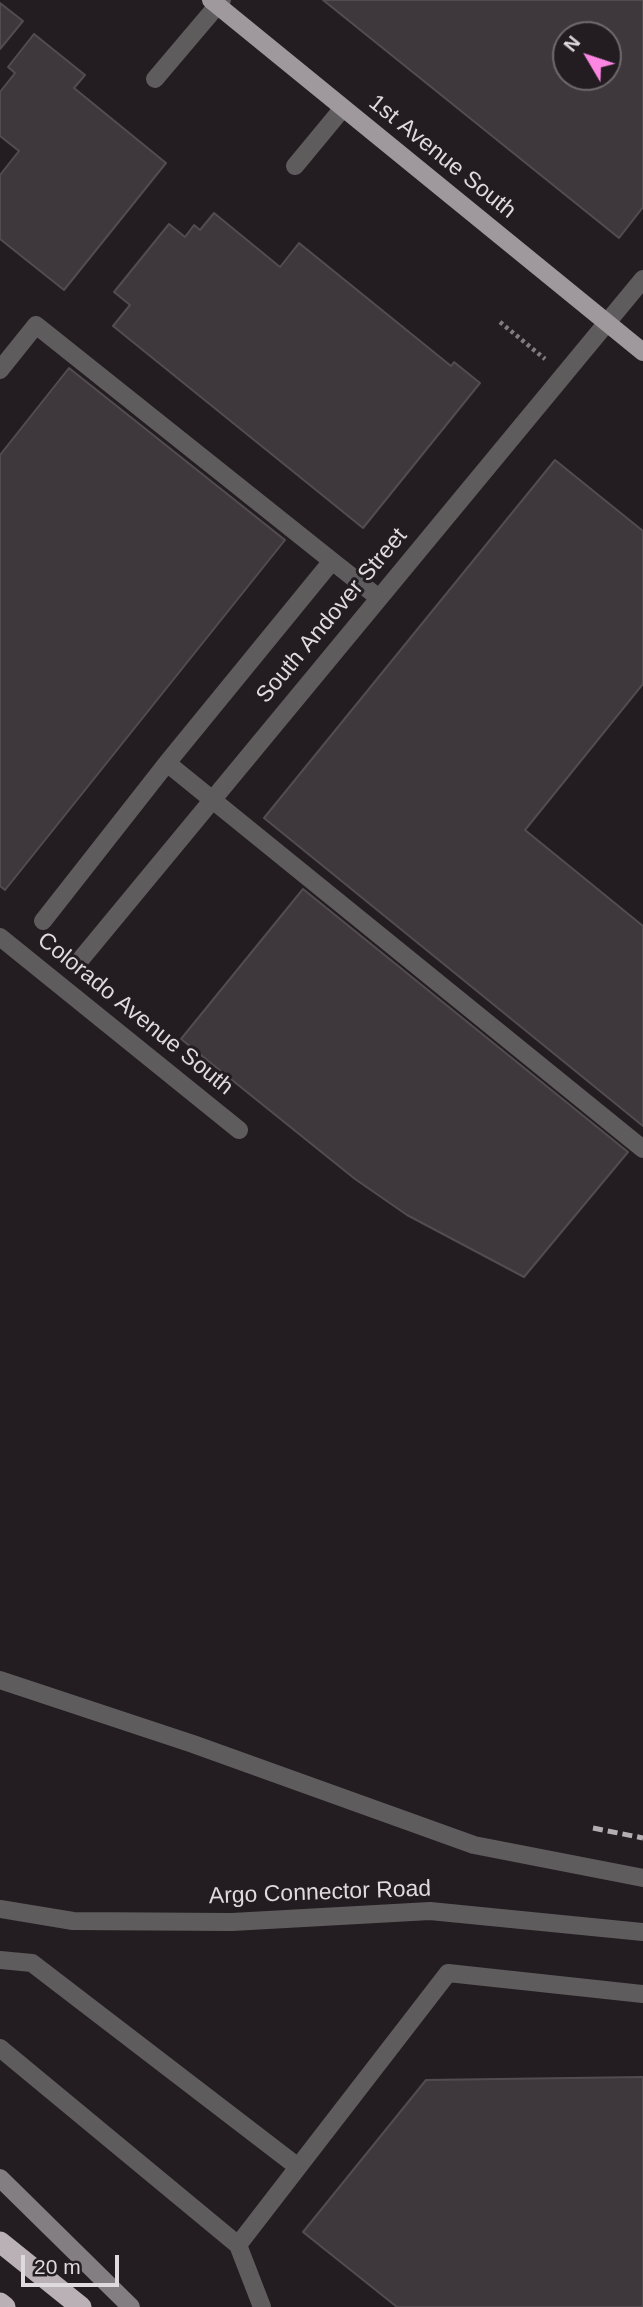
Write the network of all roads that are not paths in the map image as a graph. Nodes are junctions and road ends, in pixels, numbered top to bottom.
1 (217, 2) edge
2 (155, 79) dead end
3 (343, 108) junction
4 (295, 166) dead end
5 (643, 279) edge
6 (607, 323) junction
7 (643, 352) edge
8 (0, 370) edge
9 (332, 561) junction
10 (379, 598) junction
11 (167, 763) junction
12 (213, 800) junction
13 (43, 921) dead end
14 (0, 937) edge
15 (59, 985) junction
16 (239, 1130) dead end
17 (643, 1149) edge
18 (0, 1680) edge
19 (643, 1878) edge
20 (0, 1909) edge
21 (643, 1932) edge
22 (0, 1960) edge
23 (643, 1994) edge
24 (0, 2048) edge
25 (298, 2167) junction
26 (0, 2178) edge
27 (0, 2242) edge
28 (237, 2245) junction
29 (0, 2303) edge
30 (5, 2307) edge
31 (81, 2307) edge
32 (131, 2307) edge
33 (262, 2307) edge

1 - 2 street
1 - 3 main road, 1st Avenue South
3 - 4 street
3 - 6 main road, 1st Avenue South
5 - 6 street, South Andover Street
6 - 7 main road, 1st Avenue South
6 - 10 street, South Andover Street
8 - 9 street
9 - 10 street
9 - 11 street
10 - 12 street, South Andover Street
11 - 12 street
11 - 13 street
12 - 15 street, South Andover Street
12 - 17 street
14 - 15 street, Colorado Avenue South
15 - 16 street, Colorado Avenue South
18 - 19 street
20 - 21 street, Argo Connector Road
22 - 25 street
23 - 25 street
24 - 28 street
25 - 28 street
26 - 32 main road
27 - 31 highway
28 - 33 street
29 - 30 highway

